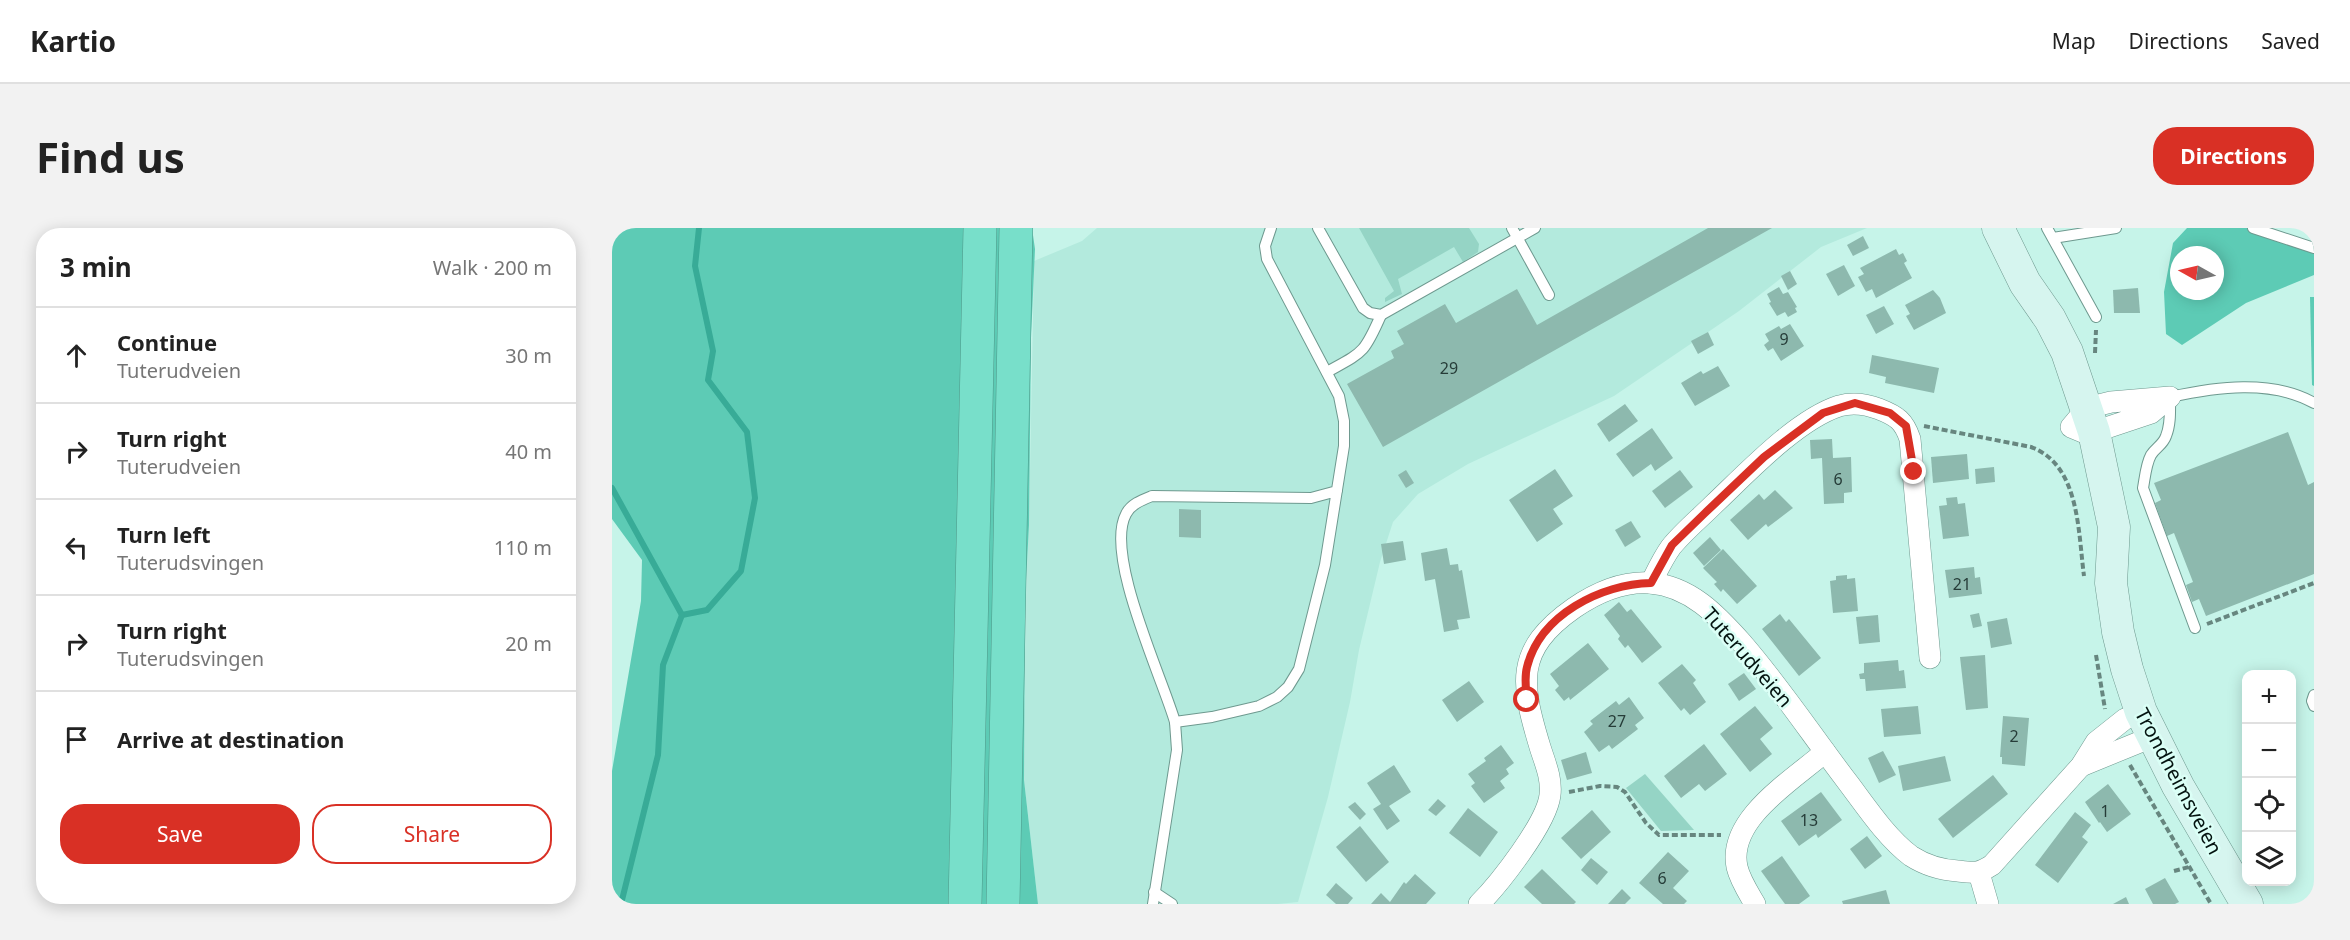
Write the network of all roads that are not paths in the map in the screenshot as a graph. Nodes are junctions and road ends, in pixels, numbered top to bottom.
1 (980, 228) edge
2 (1016, 228) edge
3 (1271, 228) edge
4 (1318, 228) edge
5 (1535, 228) edge
6 (1998, 228) edge
7 (2047, 228) edge
8 (2116, 228) edge
9 (2253, 228) edge
10 (1515, 233) edge
11 (2054, 238) junction
12 (2314, 248) edge
13 (1550, 295) dead end
14 (1381, 315) junction
15 (2096, 317) road end
16 (1327, 372) junction
17 (2170, 397) junction
18 (2314, 403) edge
19 (2084, 422) junction
20 (1337, 491) junction
21 (1651, 583) junction
22 (2195, 628) road end
23 (1930, 658) dead end
24 (2314, 695) edge
25 (2314, 706) edge
26 (1175, 722) junction
27 (2147, 724) junction
28 (1825, 753) junction
29 (1979, 873) junction
30 (1154, 892) junction
31 (1482, 903) edge
32 (965, 904) edge
33 (1004, 904) edge
34 (1153, 904) edge
35 (1172, 904) edge
36 (1755, 904) edge
37 (1988, 904) edge
38 (2247, 904) edge

1 - 32 highway
2 - 33 highway
3 - 16 lane
4 - 14 lane
5 - 10 lane
6 - 19 main road, Trondheimsveien
7 - 11 lane
8 - 11 lane
9 - 12 lane
10 - 13 lane
10 - 14 lane
11 - 15 lane
14 - 16 lane
16 - 20 lane
17 - 18 lane
17 - 19 street
17 - 22 lane
19 - 27 main road, Trondheimsveien
20 - 26 lane
20 - 26 lane
21 - 23 street
21 - 28 street, Tuterudveien
21 - 31 street, Tuterudveien
24 - 25 lane
26 - 30 lane
27 - 29 street
27 - 38 main road, Trondheimsveien
28 - 29 street, Tuterudveien
28 - 36 street
29 - 37 street
30 - 34 lane
30 - 35 lane

